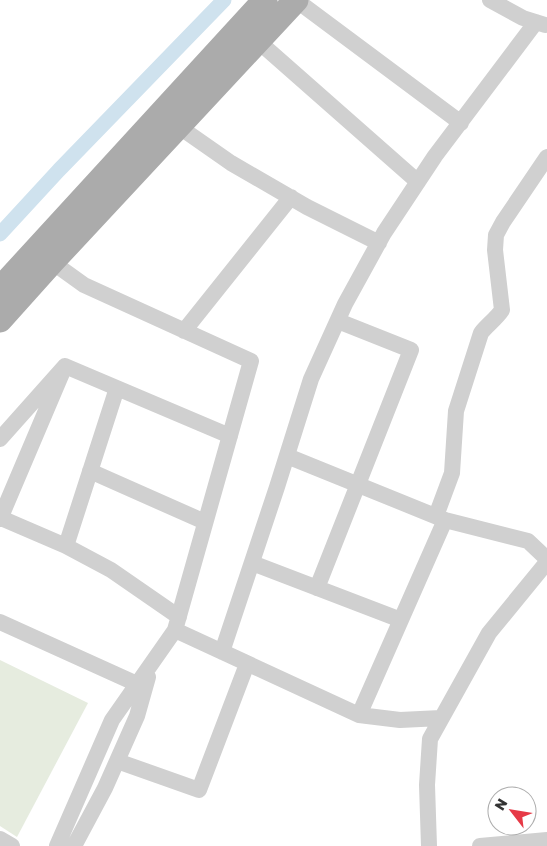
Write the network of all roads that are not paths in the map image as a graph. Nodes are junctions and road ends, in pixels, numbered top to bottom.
1 (265, 0) edge
2 (296, 0) edge
3 (490, 0) edge
4 (542, 24) edge
5 (258, 41) junction
6 (460, 123) junction
7 (178, 126) junction
8 (547, 157) edge
9 (418, 182) junction
10 (291, 197) junction
11 (379, 243) junction
12 (52, 262) junction
13 (0, 289) edge
14 (0, 320) edge
15 (338, 322) junction
16 (184, 331) junction
17 (65, 366) junction
18 (117, 388) junction
19 (230, 436) junction
20 (0, 439) edge
21 (287, 456) junction
22 (90, 471) junction
23 (358, 484) junction
24 (440, 518) junction
25 (0, 519) edge
26 (206, 522) junction
27 (66, 546) junction
28 (547, 560) edge
29 (252, 563) junction
30 (317, 588) junction
31 (401, 620) junction
32 (0, 622) edge
33 (177, 624) junction
34 (222, 652) junction
35 (152, 663) junction
36 (247, 664) junction
37 (137, 684) junction
38 (359, 715) junction
39 (441, 718) junction
40 (117, 761) junction
41 (0, 839) edge
42 (547, 840) edge
43 (12, 846) edge
44 (57, 846) edge
45 (74, 846) edge
46 (429, 846) edge
47 (480, 846) edge

1 - 13 main road
2 - 5 main road
2 - 6 street
3 - 4 street
4 - 6 street
5 - 7 main road
5 - 9 street
6 - 9 street
7 - 10 street
7 - 12 main road
8 - 24 street
9 - 11 street
10 - 11 street
10 - 16 street
11 - 15 street
12 - 14 main road
12 - 16 street
15 - 21 street
15 - 23 street
16 - 19 street
17 - 18 street
17 - 20 street
17 - 25 street
18 - 19 street
18 - 22 street
19 - 26 street
21 - 23 street
21 - 29 street
22 - 26 street
22 - 27 street
23 - 24 street
23 - 30 street
24 - 28 street
24 - 31 street
25 - 27 street
26 - 33 street
27 - 33 street
28 - 39 street
29 - 30 street
29 - 34 street
30 - 31 street
31 - 38 street
32 - 37 street
33 - 34 street
33 - 35 street
34 - 36 street
35 - 37 street
35 - 40 street
36 - 38 street
36 - 40 street
37 - 44 street
38 - 39 street
39 - 46 street
40 - 45 street
41 - 43 street
42 - 47 street

